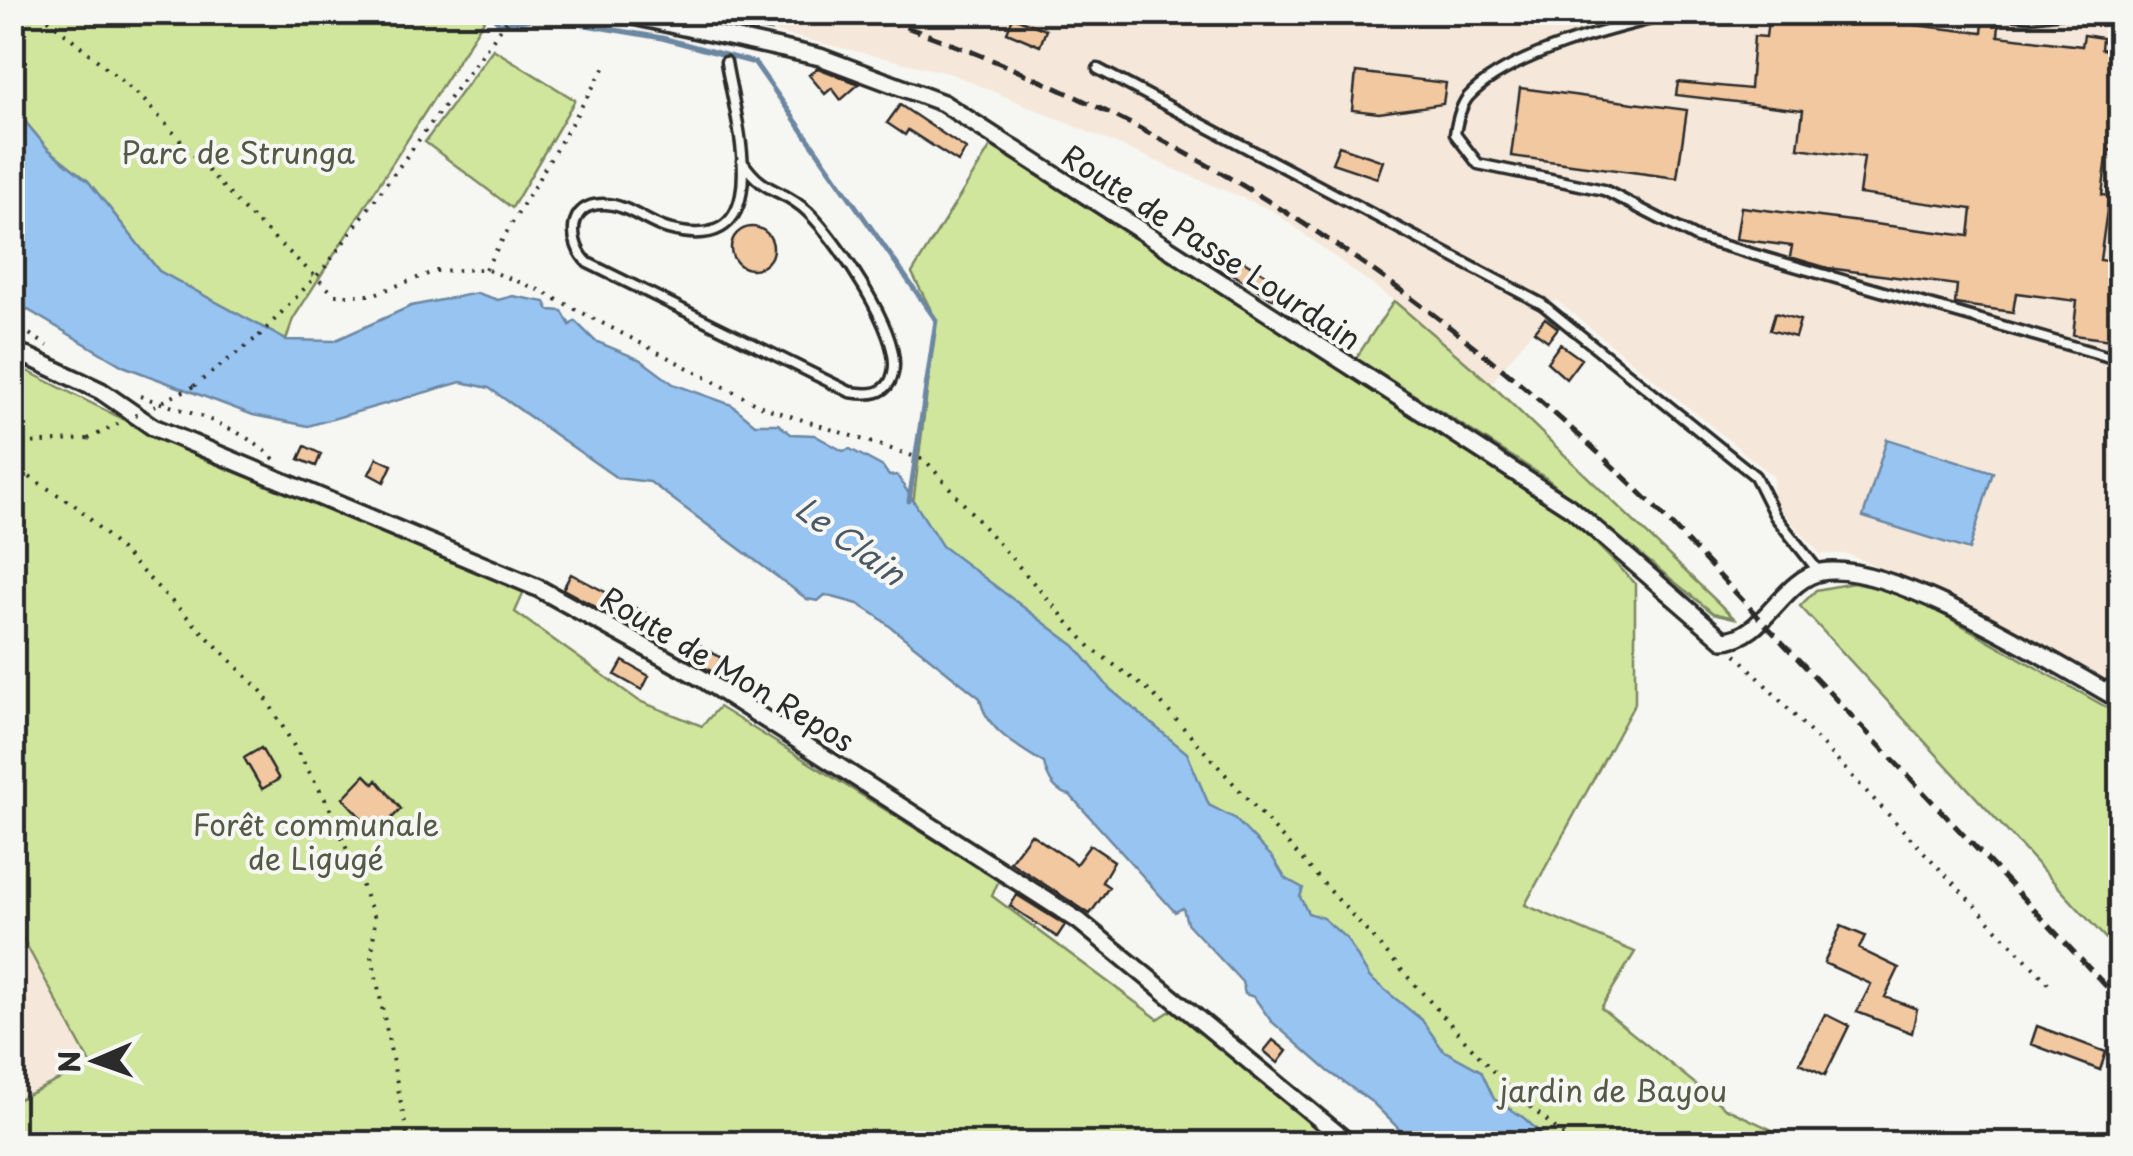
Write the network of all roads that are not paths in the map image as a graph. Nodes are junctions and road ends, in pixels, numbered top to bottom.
1 (615, 12) edge
2 (1680, 12) edge
3 (1986, 12) edge
4 (2063, 12) edge
5 (726, 62) dead end
6 (1098, 69) dead end
7 (742, 161) junction
8 (12, 349) edge
9 (2120, 360) edge
10 (1819, 572) junction
11 (2120, 681) edge
12 (2100, 689) junction
13 (2120, 700) edge
14 (1350, 1144) edge

1 - 10 street, Route de Passe Lourdain
2 - 9 lane
3 - 4 lane
5 - 7 lane
6 - 10 lane
7 - 7 lane
8 - 14 street, Route de Mon Repos
10 - 12 street
11 - 12 lane
12 - 13 street

